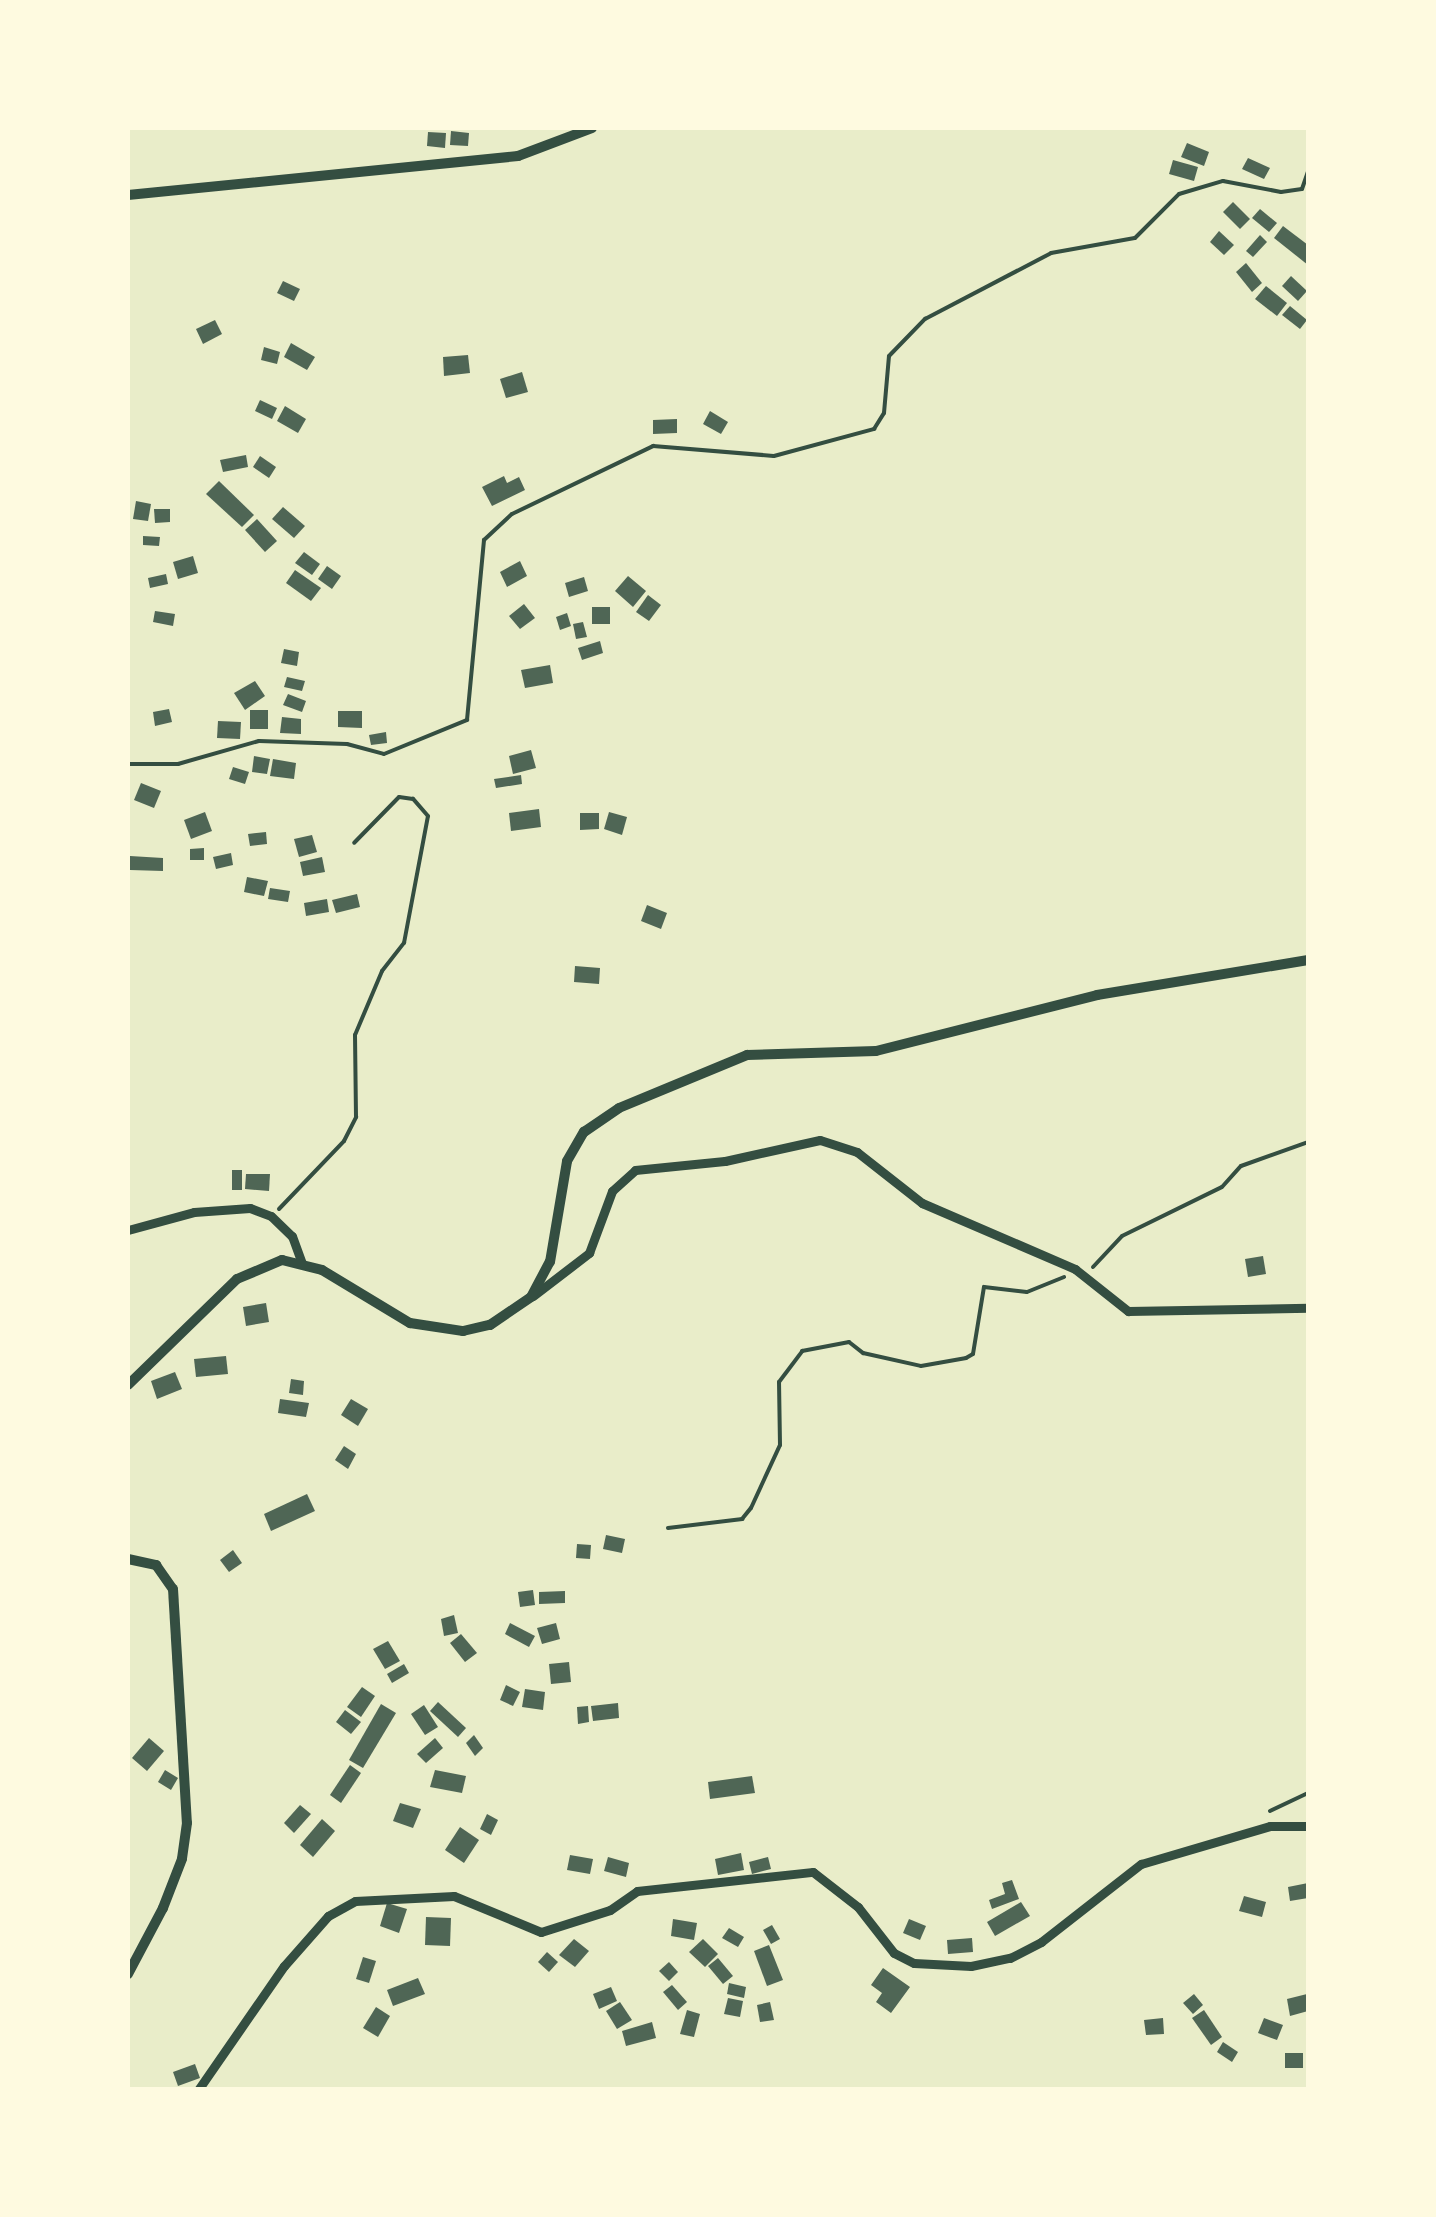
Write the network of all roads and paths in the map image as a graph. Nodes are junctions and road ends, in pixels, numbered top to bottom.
1 (592, 128) edge
2 (1308, 172) edge
3 (128, 195) edge
4 (128, 764) edge
5 (354, 843) dead end
6 (1308, 960) edge
7 (1308, 1142) edge
8 (272, 1216) junction
9 (128, 1230) edge
10 (302, 1264) junction
11 (1087, 1277) junction
12 (530, 1297) junction
13 (1308, 1308) edge
14 (128, 1385) edge
15 (668, 1528) dead end
16 (128, 1559) edge
17 (1308, 1826) edge
18 (128, 1974) edge
19 (198, 2090) edge

1 - 3 street
2 - 4 path
5 - 8 path
6 - 12 street
7 - 11 path
8 - 9 street
8 - 10 street
10 - 12 street
10 - 14 street
11 - 12 street
11 - 13 street
11 - 15 path
16 - 18 street
17 - 19 street

